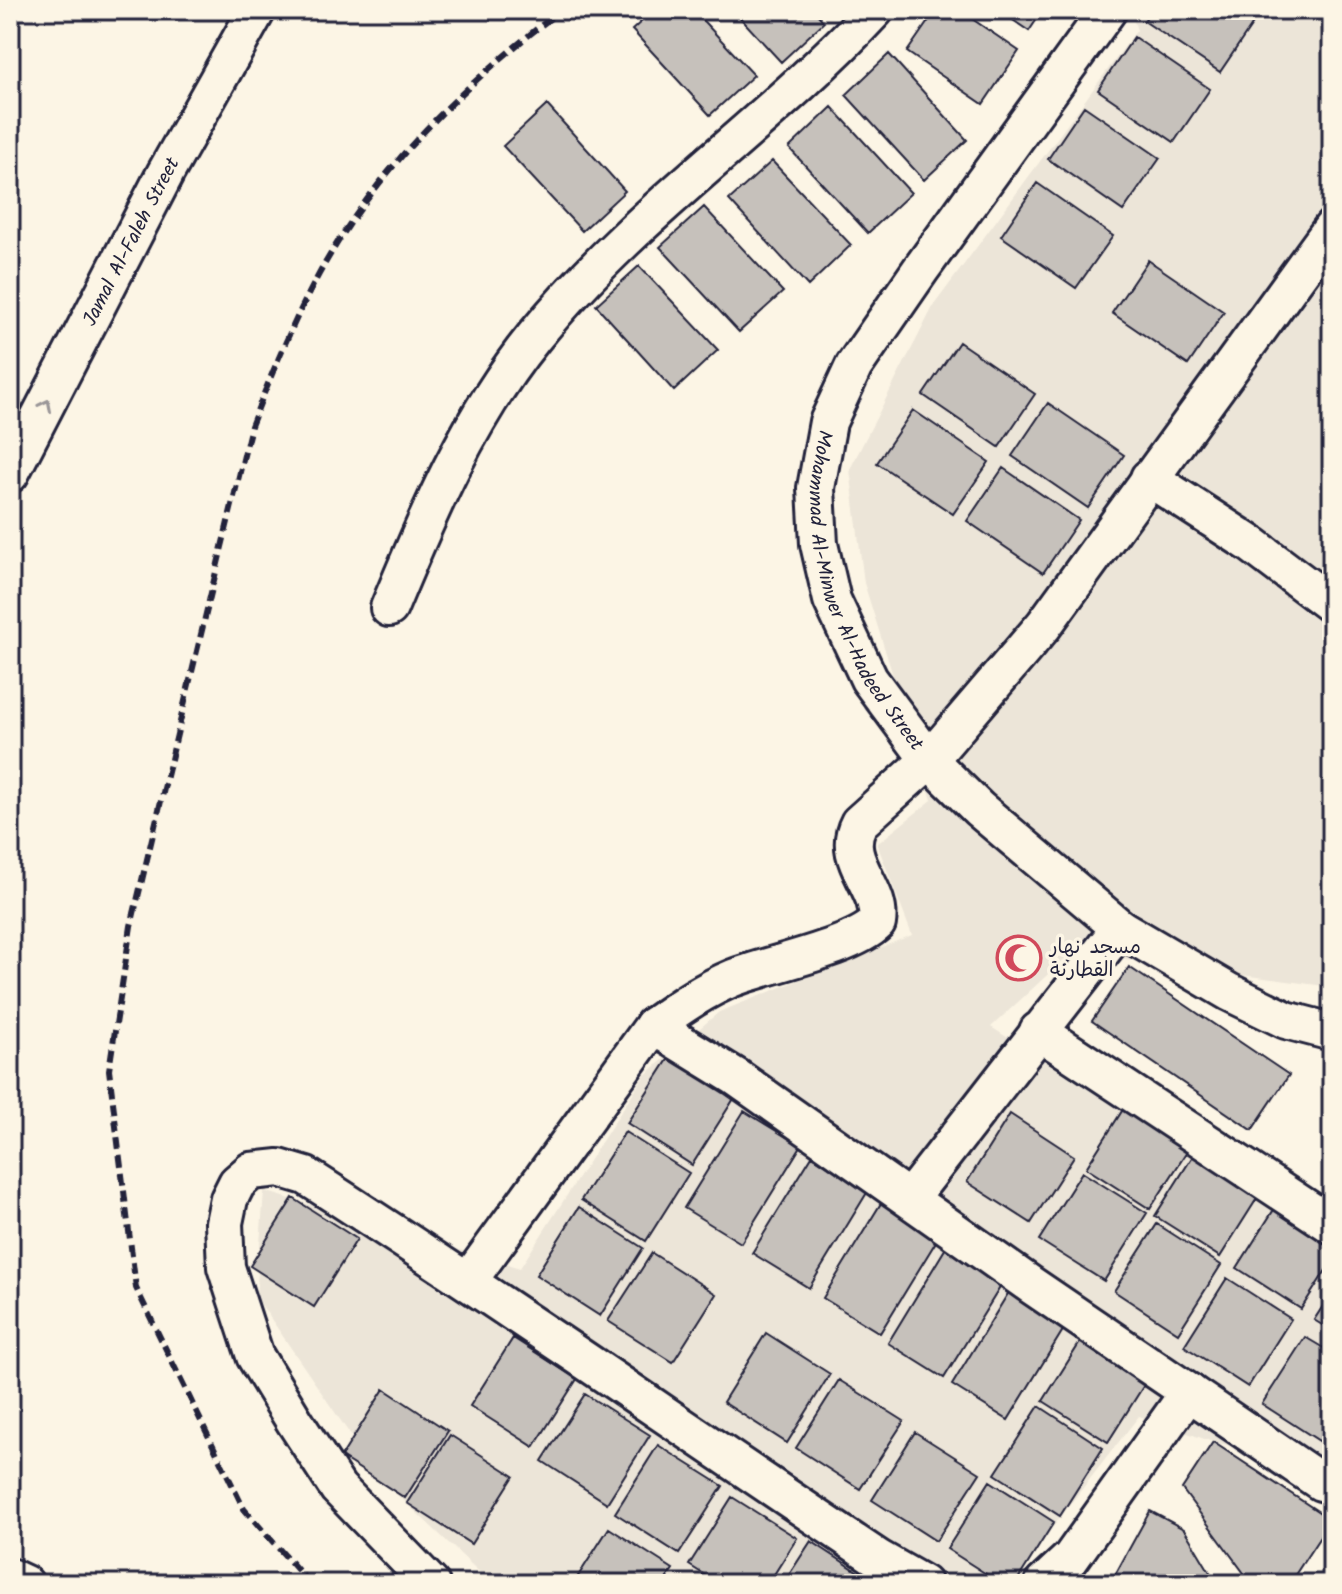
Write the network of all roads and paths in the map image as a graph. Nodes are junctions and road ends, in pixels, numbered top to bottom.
1 (238, 10) edge
2 (257, 10) edge
3 (875, 10) edge
4 (1108, 10) edge
5 (1332, 228) edge
6 (10, 419) edge
7 (10, 474) edge
8 (1149, 478) junction
9 (1332, 605) edge
10 (389, 608) dead end
11 (929, 760) junction
12 (1120, 928) junction
13 (653, 1026) junction
14 (1038, 1031) junction
15 (1332, 1032) edge
16 (910, 1198) junction
17 (1332, 1225) edge
18 (469, 1280) junction
19 (1189, 1392) junction
20 (1332, 1485) edge
21 (10, 1577) edge
22 (25, 1584) edge
23 (431, 1584) edge
24 (923, 1584) edge
25 (1043, 1584) edge

1 - 6 street, Jamal Al-Faleh Street
7 -> 2 street, Jamal Al-Faleh Street
3 - 10 street
4 - 11 street, Mohammad Al-Minwer Al-Hadeed Street
5 - 8 street
8 - 9 street
8 - 11 street
11 - 12 street, Mohammad Al-Minwer Al-Hadeed Street
11 - 13 street
12 - 14 street
12 - 15 street, Mohammad Al-Minwer Al-Hadeed Street
13 - 16 street
13 - 18 street
14 - 16 street
14 - 17 street
16 - 19 street
18 - 23 street
18 - 24 street
19 - 20 street
19 - 25 street
21 - 22 street

